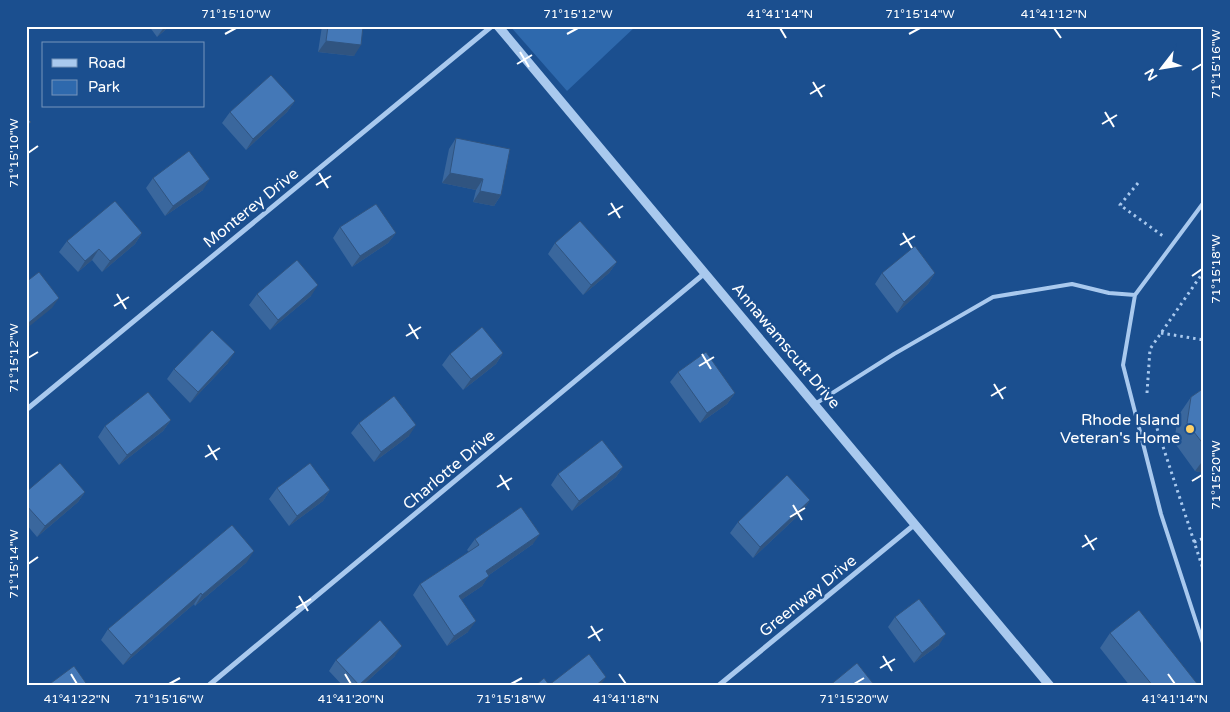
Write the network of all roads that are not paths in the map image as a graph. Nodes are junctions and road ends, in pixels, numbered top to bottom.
1 (492, 26) edge
2 (498, 26) edge
3 (1204, 202) edge
4 (705, 274) junction
5 (1135, 295) junction
6 (815, 404) junction
7 (26, 410) edge
8 (914, 525) junction
9 (1204, 646) edge
10 (208, 686) edge
11 (718, 686) edge
12 (1050, 686) edge

1 - 7 street, Monterey Drive
2 - 4 street, Annawamscutt Drive
3 - 5 lane
4 - 6 street, Annawamscutt Drive
4 - 10 street, Charlotte Drive
5 - 6 lane
5 - 9 lane
6 - 8 street, Annawamscutt Drive
8 - 11 street, Greenway Drive
8 - 12 street, Annawamscutt Drive

